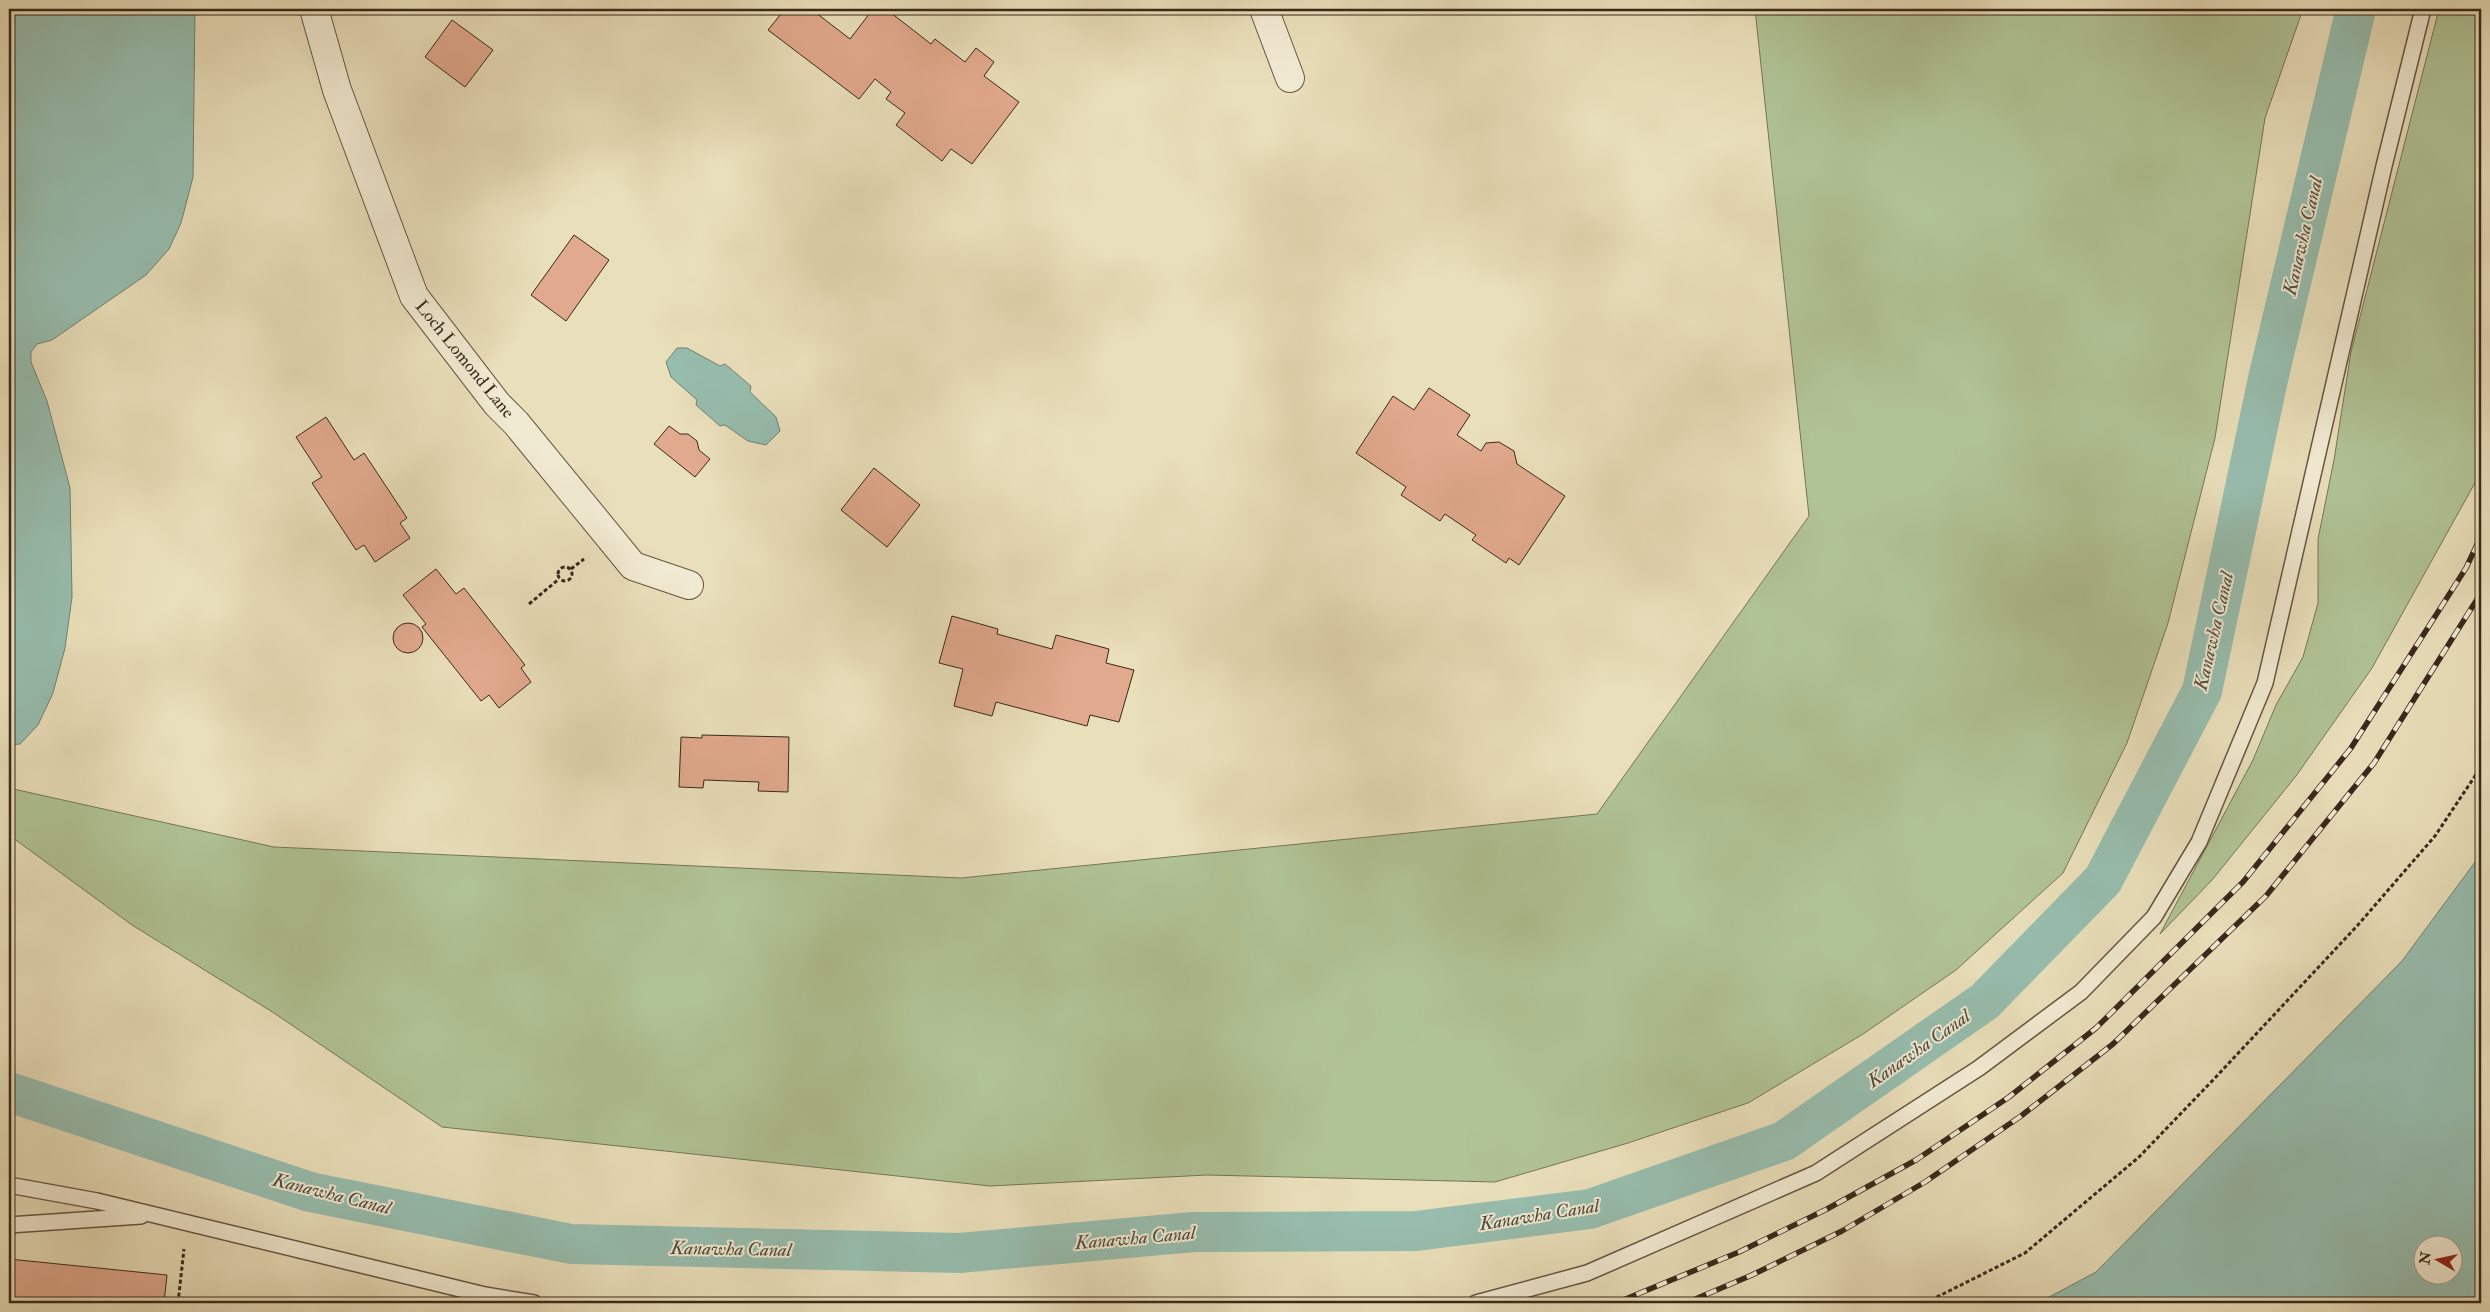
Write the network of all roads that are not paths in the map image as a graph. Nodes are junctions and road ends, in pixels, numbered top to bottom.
1 (314, 9) edge
2 (1264, 9) edge
3 (2423, 9) edge
4 (1290, 78) dead end
5 (689, 585) dead end
6 (9, 1185) edge
7 (157, 1215) junction
8 (9, 1225) edge
9 (534, 1303) edge
10 (1476, 1303) edge

1 - 5 street, Loch Lomond Lane
2 - 4 street
3 - 10 lane
6 - 7 lane
7 - 8 lane
7 - 9 lane

